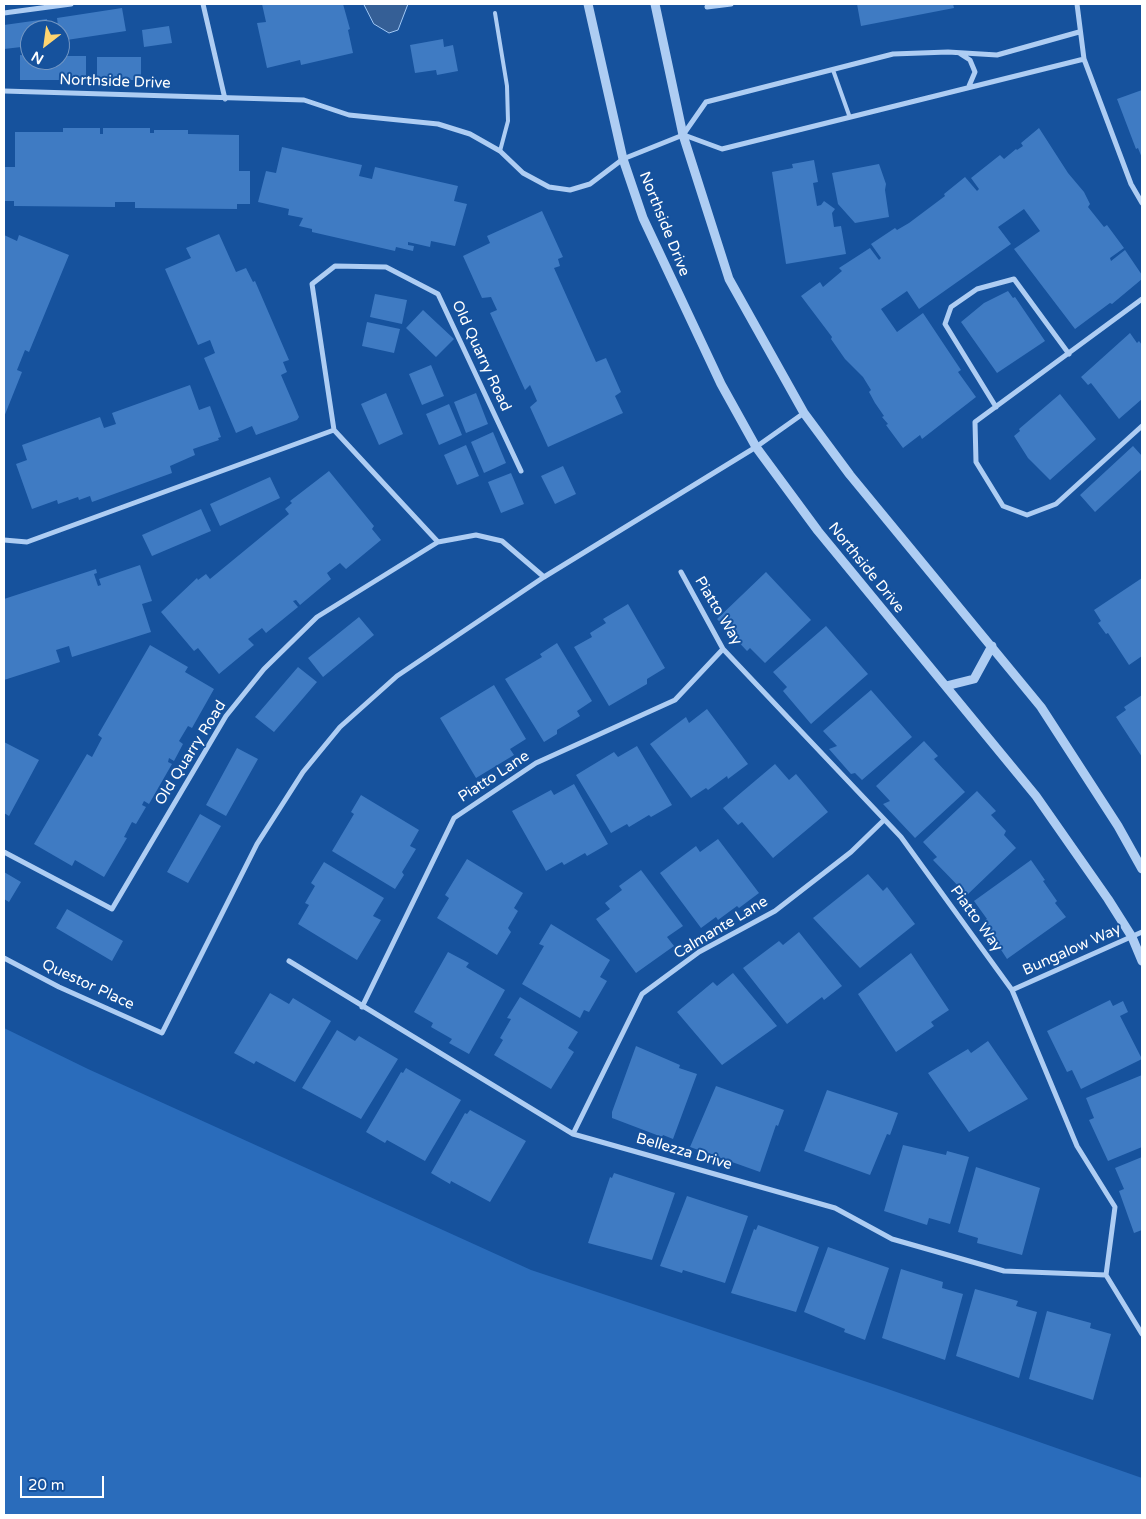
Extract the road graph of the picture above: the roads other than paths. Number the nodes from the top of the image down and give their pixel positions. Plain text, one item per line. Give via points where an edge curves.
1 (71, 4) edge
2 (203, 4) edge
3 (588, 4) edge
4 (655, 4) edge
5 (730, 4) edge
6 (1077, 4) edge
7 (707, 7) dead end
8 (4, 13) edge
9 (495, 13) dead end
10 (1079, 32) junction
11 (957, 52) junction
12 (1084, 59) junction
13 (833, 70) junction
14 (969, 86) junction
15 (4, 91) edge
16 (225, 99) junction
17 (849, 115) junction
18 (683, 134) junction
19 (500, 151) junction
20 (623, 159) junction
21 (1142, 203) edge
22 (1142, 299) edge
23 (1069, 354) junction
24 (996, 406) junction
25 (804, 413) junction
26 (1142, 426) edge
27 (334, 430) junction
28 (756, 446) junction
29 (521, 471) dead end
30 (4, 540) edge
31 (438, 542) junction
32 (681, 572) dead end
33 (544, 577) junction
34 (992, 646) junction
35 (723, 649) junction
36 (946, 686) junction
37 (884, 820) junction
38 (4, 852) edge
39 (1142, 869) edge
40 (1142, 932) edge
41 (1132, 936) junction
42 (4, 958) edge
43 (289, 960) dead end
44 (1142, 960) edge
45 (1012, 990) junction
46 (362, 1007) junction
47 (573, 1134) junction
48 (1106, 1275) junction
49 (1142, 1334) edge

1 - 8 street
2 - 16 street
3 - 20 street, Northside Drive
4 - 18 street
5 - 7 street
6 - 10 street
9 - 19 lane via 507,86 508,120
10 - 11 street via 996,55
10 - 12 street
11 - 13 street via 893,54
11 - 14 street via 970,60 975,72
12 - 14 street
12 - 21 street via 1131,184
13 - 17 lane
13 - 18 street via 706,102
14 - 17 street
15 - 16 street, Northside Drive
16 - 19 street, Northside Drive via 304,100 349,115 438,124 470,134
17 - 18 street via 722,149
18 - 20 street, Northside Drive
18 - 25 street via 729,279
19 - 20 street, Northside Drive via 523,173 548,187 570,190 590,184
20 - 28 street, Northside Drive via 643,218 681,301 721,384
22 - 23 street
23 - 24 street
23 - 24 street via 1014,279 977,289 951,307 945,324
24 - 26 street via 975,422 976,462 1003,506 1027,515 1056,504
25 - 28 street
25 - 34 street via 850,475
27 - 29 street, Old Quarry Road via 312,284 335,266 386,267 438,294
27 - 30 street via 27,542
27 - 31 street
28 - 33 street
28 - 36 street, Northside Drive via 818,531
31 - 33 street, Old Quarry Road via 476,535 502,541
31 - 38 street, Old Quarry Road via 317,618 264,669 226,716 112,909
32 - 35 street, Piatto Way
33 - 42 street, Questor Place via 397,676 340,727 303,772 257,844 162,1033
34 - 36 street via 974,679
34 - 39 street via 1046,714
35 - 37 street, Piatto Way
35 - 46 street, Piatto Lane via 675,700 536,763 454,818
36 - 41 street, Northside Drive via 1036,796
37 - 45 street, Piatto Way via 901,837
37 - 47 street, Calmante Lane via 851,852 775,911 699,952 642,994
40 - 41 street, Bungalow Way
41 - 44 street, Northside Drive
41 - 45 street, Bungalow Way
43 - 46 street, Bellezza Drive
45 - 48 street, Piatto Way via 1077,1146 1115,1207
46 - 47 street, Bellezza Drive
47 - 48 street, Bellezza Drive via 835,1208 892,1240 1004,1271
48 - 49 street

